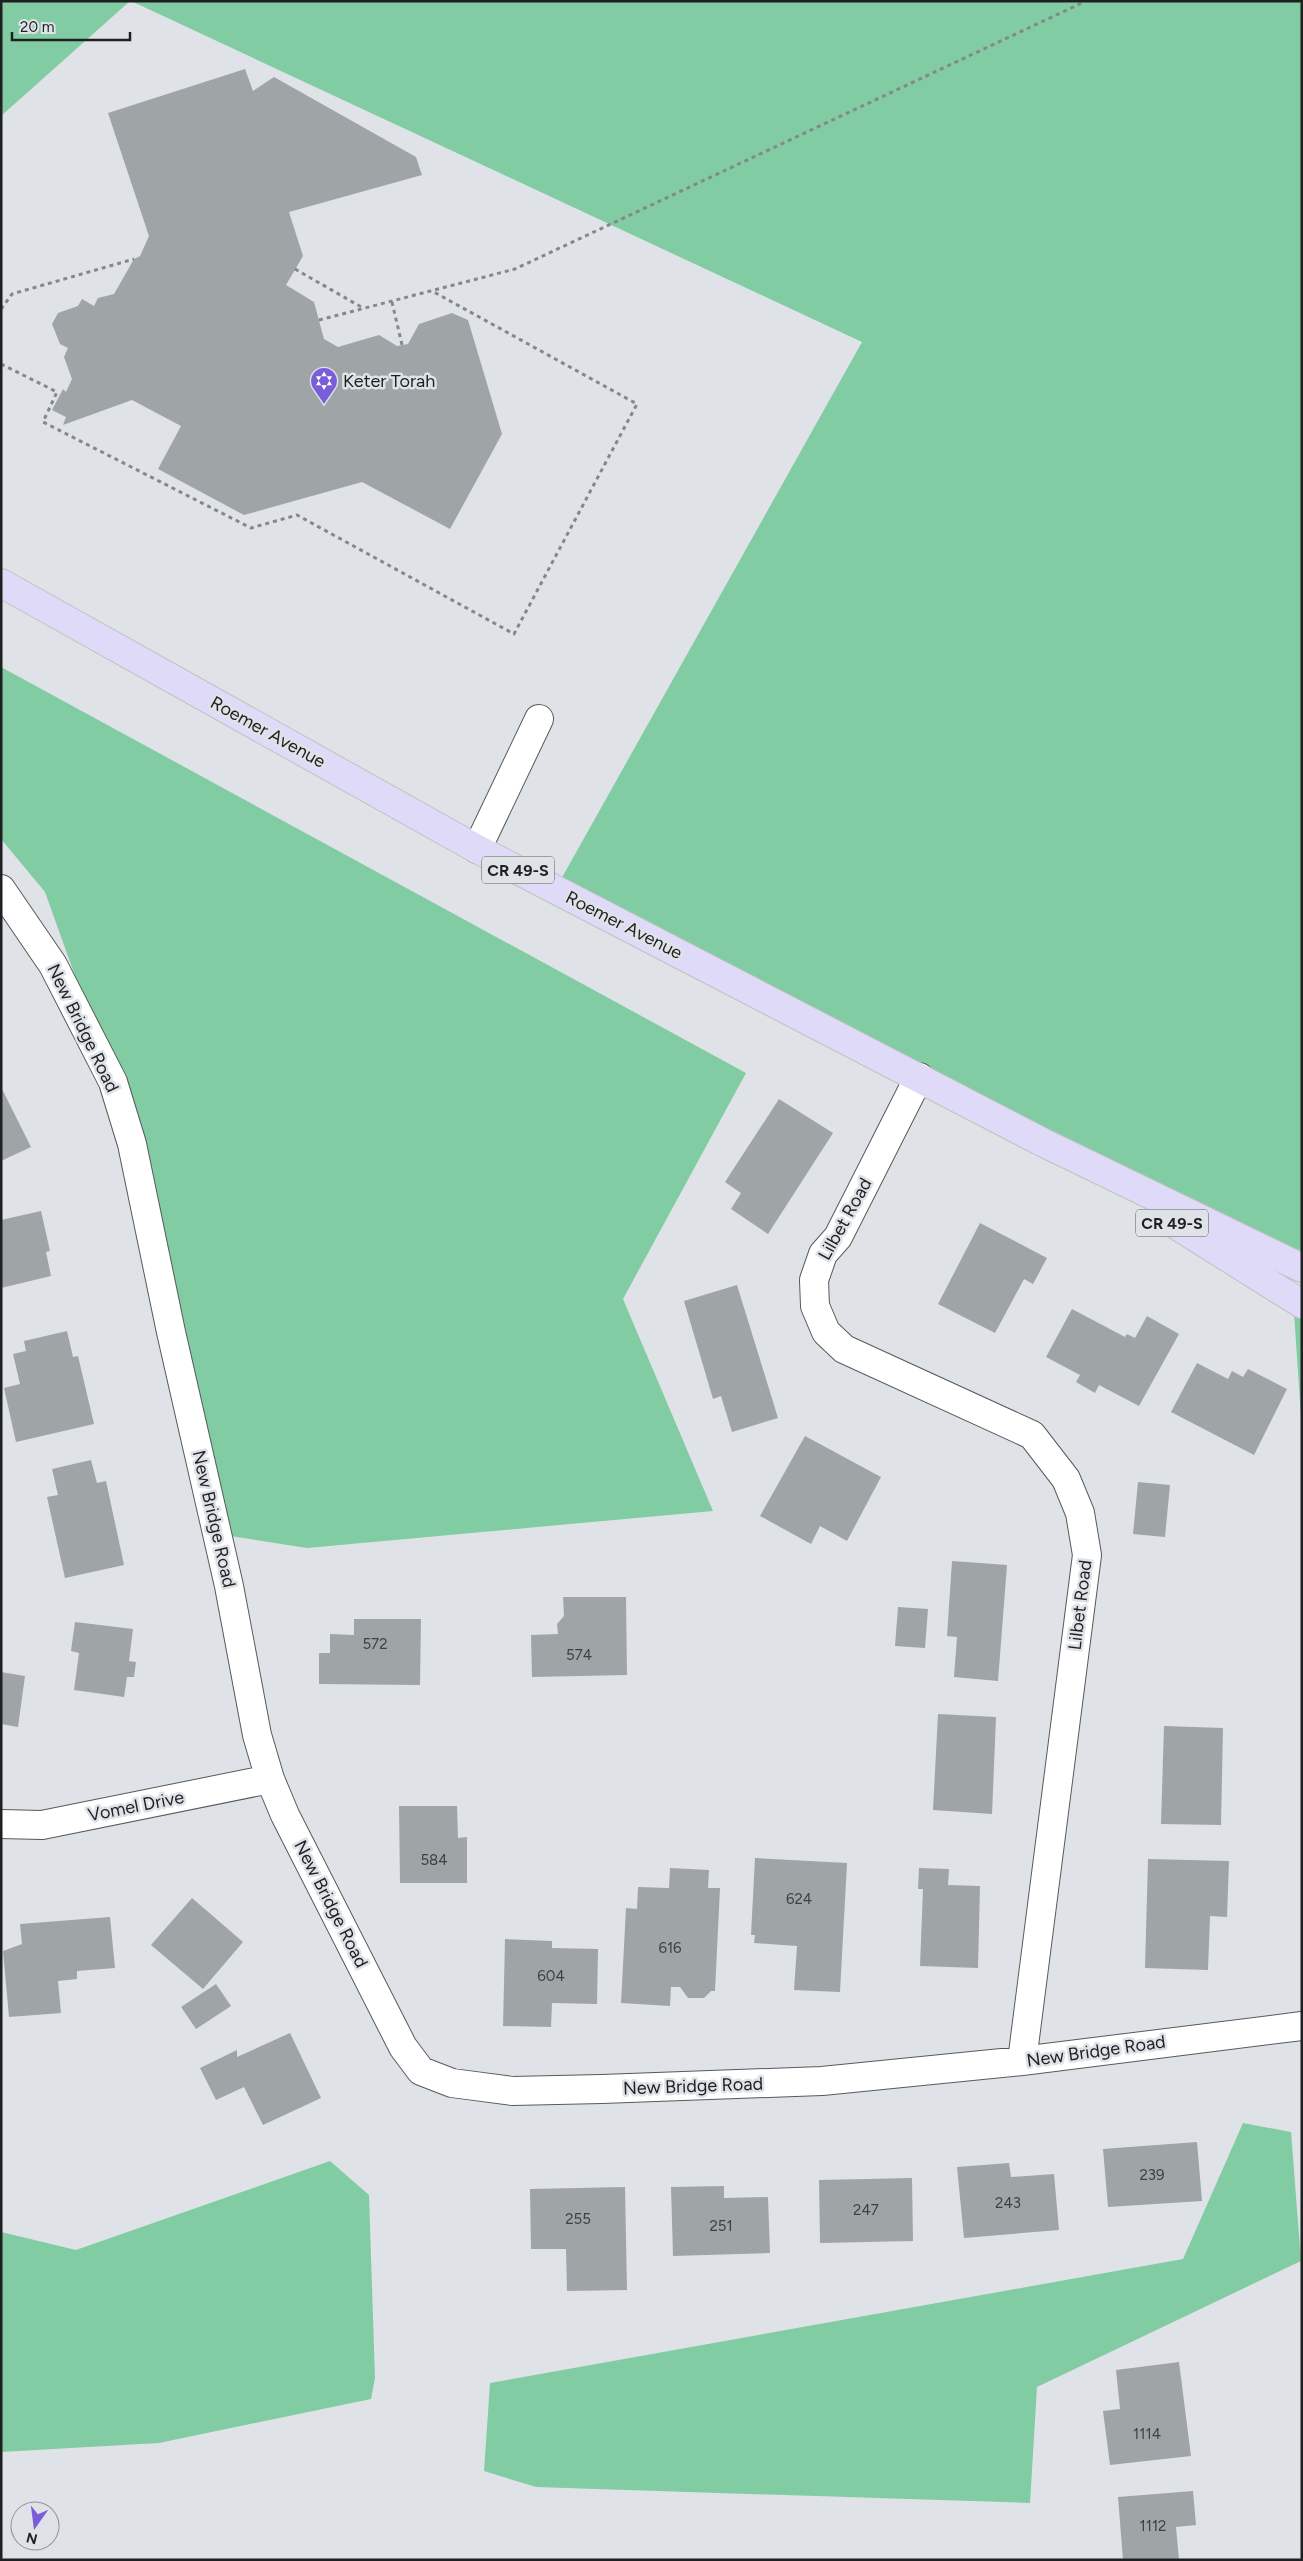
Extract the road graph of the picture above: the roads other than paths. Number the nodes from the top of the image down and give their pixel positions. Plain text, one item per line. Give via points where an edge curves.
1 (1, 583) edge
2 (539, 719) dead end
3 (477, 849) junction
4 (1, 889) edge
5 (919, 1078) junction
6 (1042, 1142) junction
7 (1302, 1268) edge
8 (1302, 1304) edge
9 (270, 1779) junction
10 (1, 1824) edge
11 (1302, 2026) edge
12 (1022, 2061) junction

1 - 3 main road, Roemer Avenue / CR 49-S
2 - 3 street
3 - 5 main road, Roemer Avenue / CR 49-S
4 - 9 street, New Bridge Road via 53,965 116,1091 132,1144 170,1332 222,1552 257,1735
5 - 6 main road, Roemer Avenue / CR 49-S
5 - 12 street, Lilbet Road via 838,1237 822,1254 814,1280 815,1306 826,1332 844,1349 1032,1435 1066,1479 1080,1513 1087,1554
6 - 7 main road, Roemer Avenue / CR 49-S
6 - 8 main road, Roemer Avenue / CR 49-S
9 - 10 street, Vomel Drive via 42,1825
9 - 12 street, New Bridge Road via 285,1815 403,2047 421,2071 452,2083 512,2091 755,2084 822,2081
11 - 12 street, New Bridge Road

